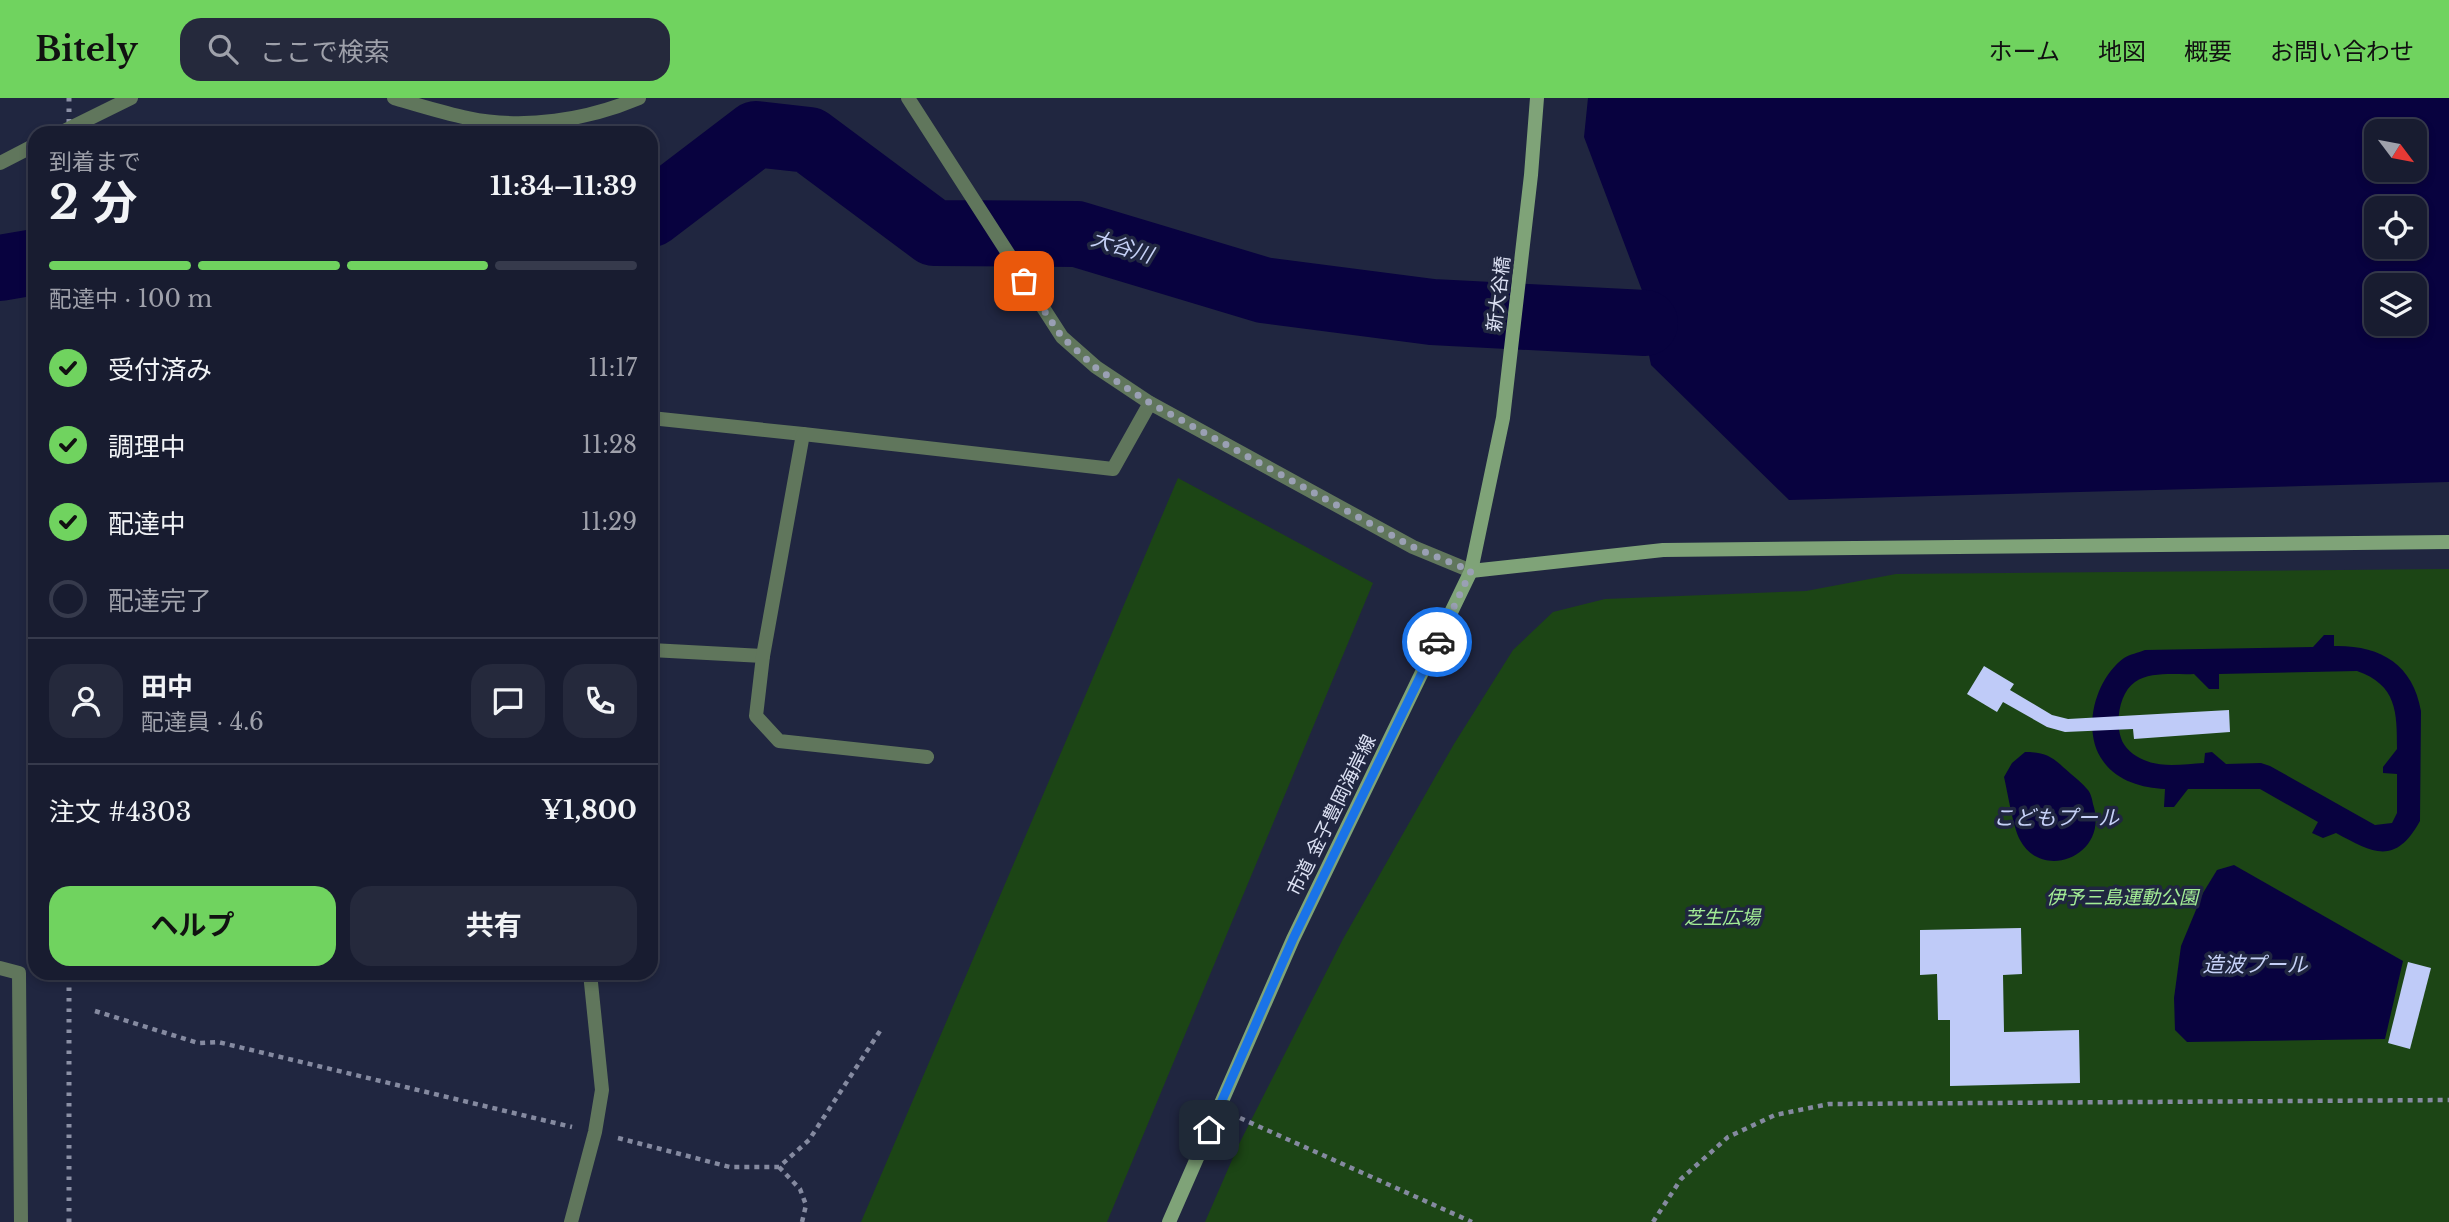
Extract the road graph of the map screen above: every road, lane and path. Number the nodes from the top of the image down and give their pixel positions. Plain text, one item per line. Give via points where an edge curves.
1 (131, 98) edge
2 (394, 98) edge
3 (639, 98) edge
4 (908, 98) edge
5 (1536, 98) edge
6 (74, 126) edge
7 (28, 149) edge
8 (0, 163) edge
9 (1150, 403) junction
10 (1503, 418) joint
11 (658, 419) edge
12 (803, 434) junction
13 (2449, 542) edge
14 (1471, 571) junction
15 (658, 649) edge
16 (763, 656) junction
17 (927, 757) dead end
18 (0, 968) edge
19 (591, 980) edge
20 (94, 1011) dead end
21 (880, 1031) dead end
22 (2449, 1100) edge
23 (1219, 1109) junction
24 (595, 1132) junction
25 (779, 1167) junction
26 (21, 1222) edge
27 (571, 1222) edge
28 (802, 1222) edge
29 (1169, 1222) edge
30 (1472, 1222) edge
31 (1653, 1222) edge

1 - 6 street, bridge
2 - 3 street via 470,119 535,124 612,109
4 - 9 street via 1062,337 1096,368
5 - 10 street, 新大谷橋
7 - 8 street
9 - 12 street via 1113,469
9 - 14 street via 1413,547
10 - 14 street, 市道 金子豊岡海岸線
11 - 12 street
12 - 16 street
13 - 14 street via 1664,550
14 - 23 street, 市道 金子豊岡海岸線 via 1293,939
15 - 16 street
16 - 17 street via 756,716 779,741
18 - 26 street via 19,973
19 - 24 street via 602,1090
20 - 24 path via 198,1043 218,1042
21 - 25 path via 809,1140
22 - 31 path via 1829,1104 1775,1115 1728,1137 1681,1179
23 - 29 street, 市道 金子豊岡海岸線
23 - 30 path
24 - 25 path via 730,1167
24 - 27 street
25 - 28 path via 800,1189 806,1206

